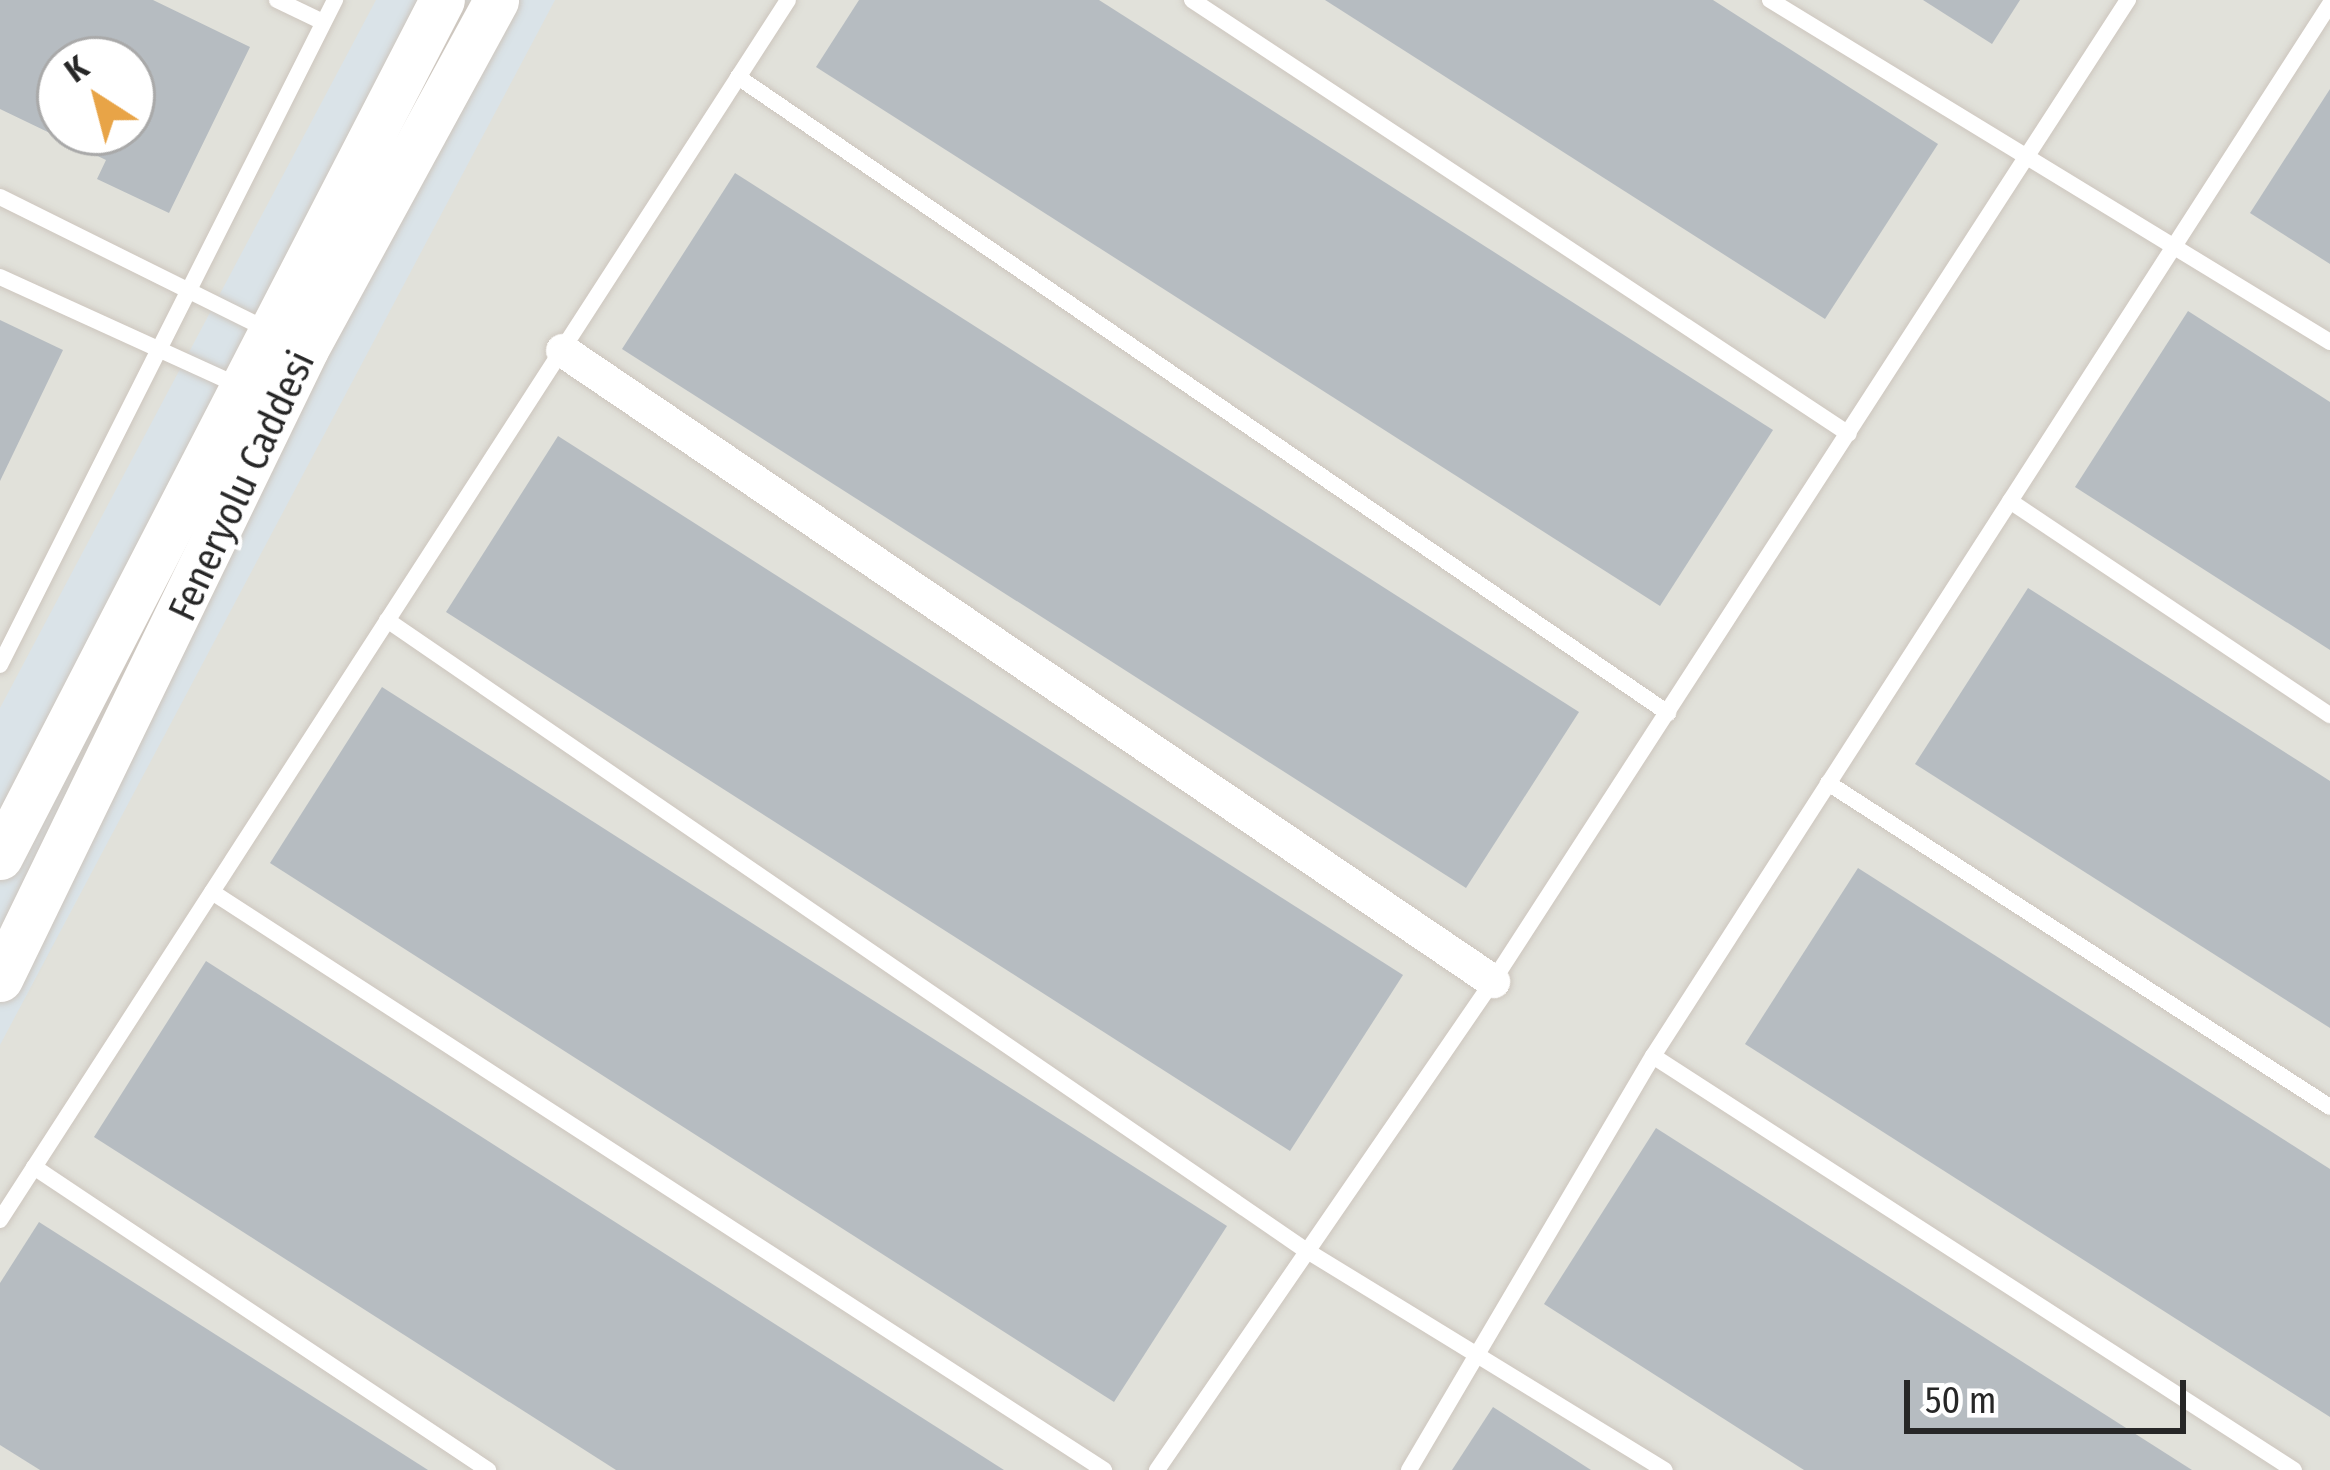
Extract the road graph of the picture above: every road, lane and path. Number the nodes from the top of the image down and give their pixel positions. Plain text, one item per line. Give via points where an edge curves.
1 (277, 0) edge
2 (335, 0) edge
3 (442, 0) edge
4 (496, 0) edge
5 (788, 0) edge
6 (1192, 0) edge
7 (1770, 0) edge
8 (2128, 0) edge
9 (2330, 4) edge
10 (323, 22) junction
11 (738, 76) junction
12 (2024, 164) junction
13 (0, 197) edge
14 (2176, 244) junction
15 (0, 277) edge
16 (190, 292) junction
17 (286, 339) junction
18 (2330, 342) edge
19 (161, 350) junction
20 (562, 350) junction
21 (239, 386) junction
22 (285, 408) junction
23 (1849, 434) junction
24 (2010, 501) junction
25 (387, 620) junction
26 (0, 665) edge
27 (1668, 712) junction
28 (2330, 715) edge
29 (1828, 783) junction
30 (0, 857) edge
31 (212, 892) junction
32 (0, 979) edge
33 (1493, 981) junction
34 (1653, 1056) junction
35 (2330, 1107) edge
36 (34, 1167) junction
37 (0, 1220) edge
38 (1304, 1249) junction
39 (1482, 1356) junction
40 (488, 1470) edge
41 (1104, 1470) edge
42 (1157, 1470) edge
43 (1408, 1470) edge
44 (1664, 1470) edge
45 (2294, 1470) edge

1 - 10 lane
2 - 10 lane
3 - 17 main road, Feneryolu Caddesi
4 - 17 main road, Feneryolu Caddesi
5 - 11 lane
6 - 23 lane
7 - 12 lane
8 - 12 lane
9 - 14 lane
10 - 16 lane
11 - 20 lane
11 - 27 lane
12 - 14 lane
12 - 23 lane
13 - 16 lane
14 - 18 lane
14 - 24 lane
15 - 19 lane
16 - 17 lane
16 - 19 lane
17 - 21 main road, Feneryolu Caddesi
17 - 22 main road, Feneryolu Caddesi
19 - 21 lane
19 - 26 lane
20 - 25 lane
20 - 33 street
21 - 22 lane
21 - 30 main road, Feneryolu Caddesi
22 - 32 main road, Feneryolu Caddesi
23 - 27 lane
24 - 28 lane
24 - 29 lane
25 - 31 lane
25 - 38 lane
27 - 33 lane
29 - 34 lane
29 - 35 lane
31 - 36 lane
31 - 41 lane
33 - 38 lane
34 - 39 lane
34 - 45 lane
36 - 37 lane
36 - 40 lane
38 - 39 lane
38 - 42 lane
39 - 43 lane
39 - 44 lane

